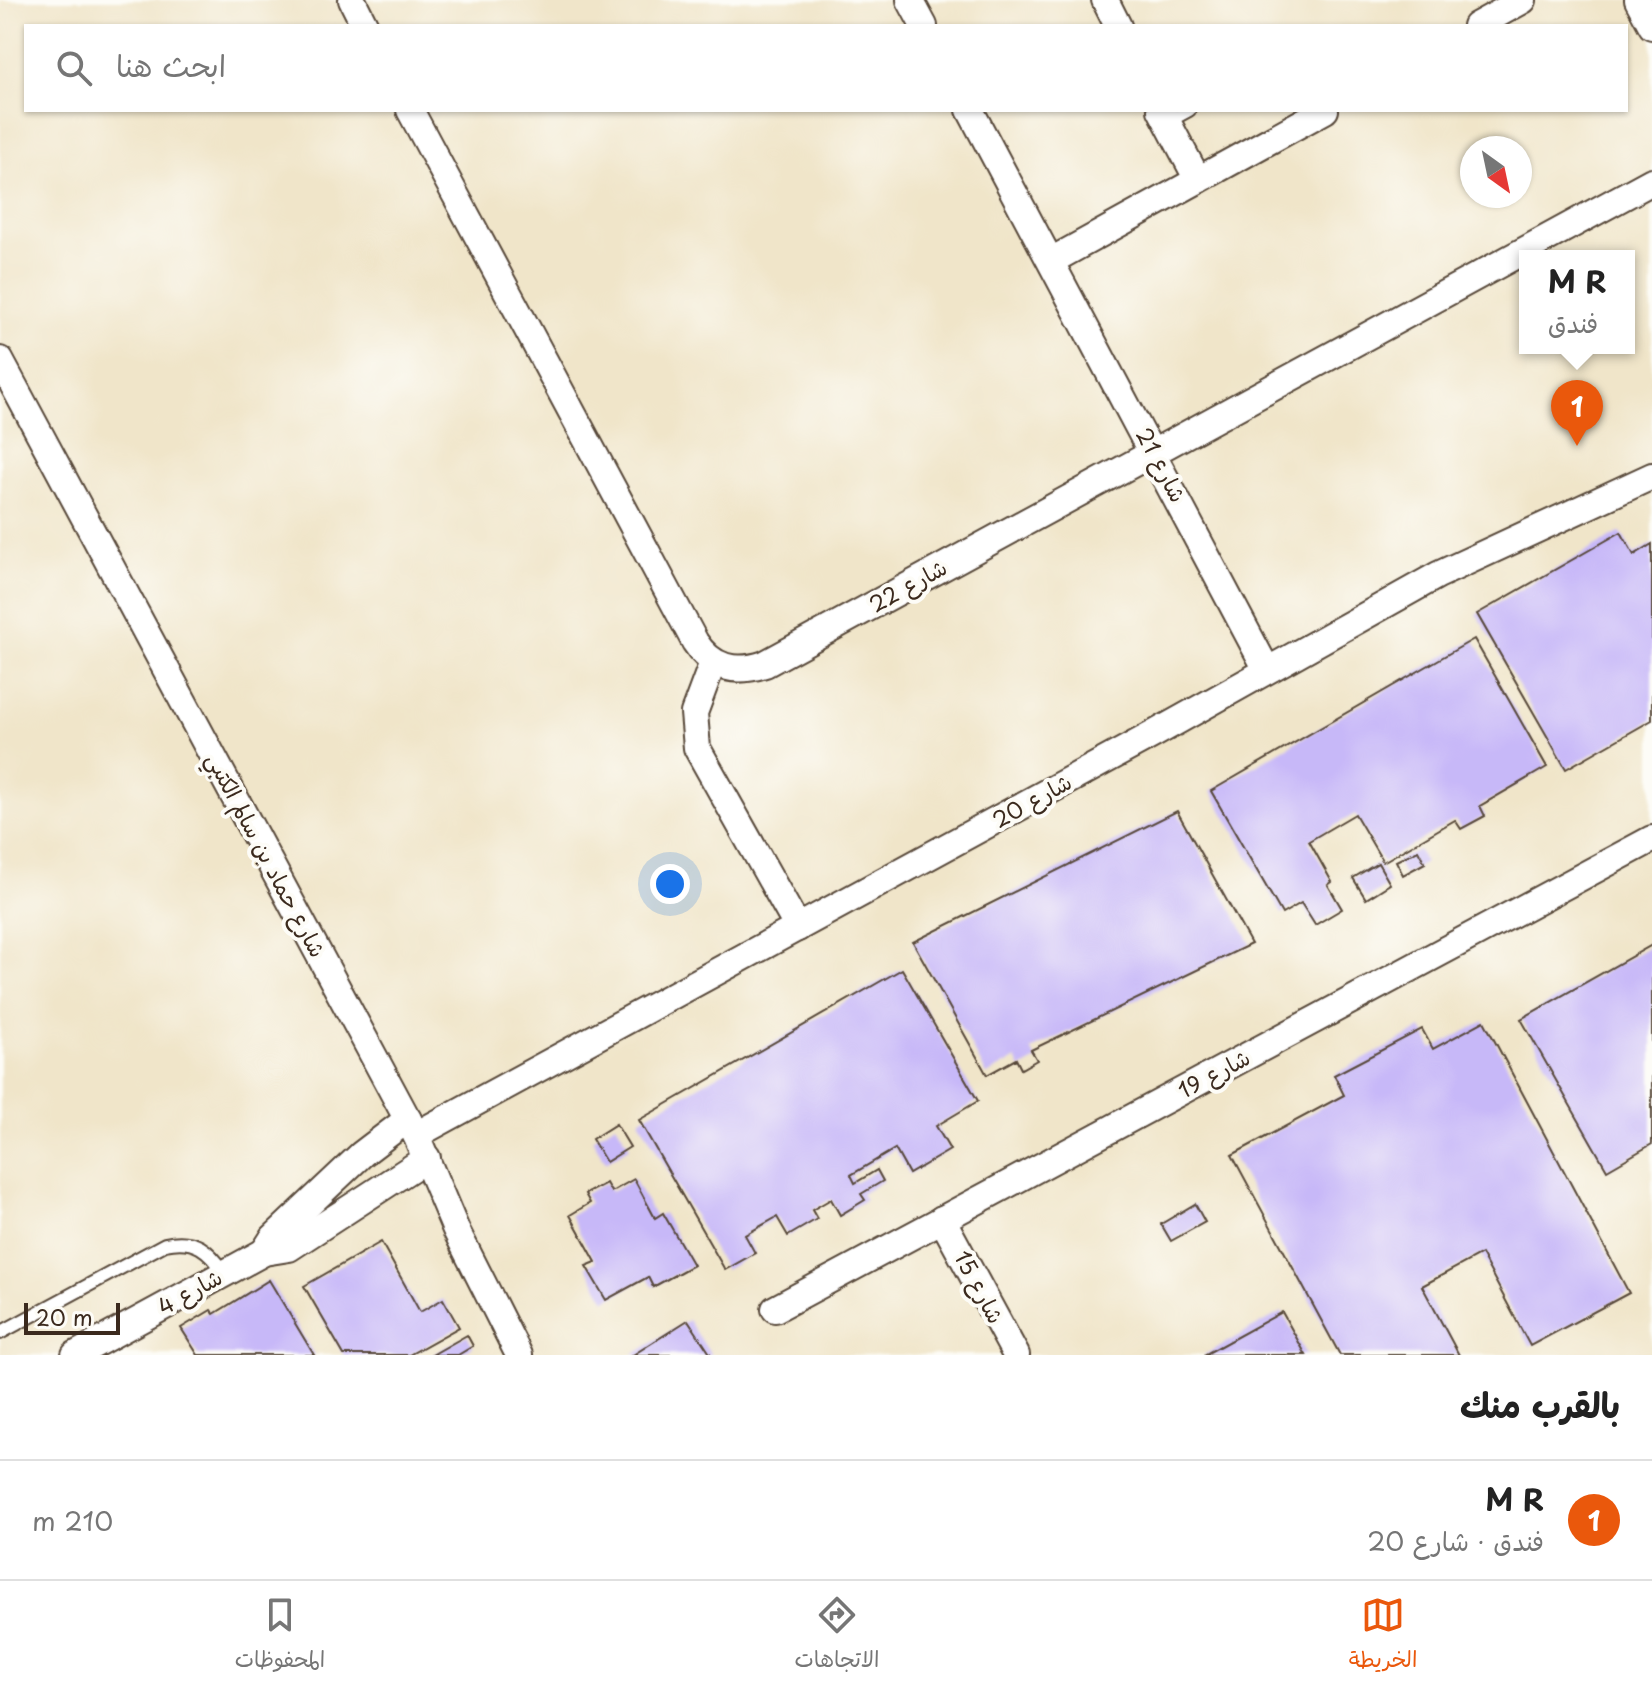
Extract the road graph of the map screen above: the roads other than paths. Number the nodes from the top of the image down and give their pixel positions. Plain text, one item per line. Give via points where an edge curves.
1 (352, 0) edge
2 (910, 0) edge
3 (1105, 0) edge
4 (1523, 0) edge
5 (1638, 0) edge
6 (364, 24) edge
7 (923, 24) edge
8 (1117, 24) edge
9 (1480, 24) edge
10 (1652, 26) edge
11 (411, 112) edge
12 (971, 112) edge
13 (1321, 112) edge
14 (1173, 114) edge
15 (1198, 180) junction
16 (1652, 181) edge
17 (1525, 250) edge
18 (1519, 253) edge
19 (1051, 261) junction
20 (4, 375) edge
21 (1154, 451) junction
22 (1652, 476) edge
23 (713, 662) junction
24 (1267, 670) junction
25 (1652, 839) edge
26 (798, 928) junction
27 (417, 1137) junction
28 (942, 1219) junction
29 (264, 1252) junction
30 (225, 1273) junction
31 (775, 1309) dead end
32 (0, 1333) edge
33 (75, 1355) edge
34 (519, 1355) edge
35 (1016, 1355) edge

1 - 6 street
2 - 7 street
3 - 8 street
4 - 9 street
5 - 10 street
11 - 23 street via 695,642
12 - 19 street, شارع 21
13 - 15 street
14 - 15 street
15 - 19 street
16 - 17 street, شارع 22
18 - 21 street, شارع 22
19 - 21 street, شارع 21
20 - 27 street, شارع حماد بن سالم الكتبي
21 - 23 street, شارع 22 via 765,664 738,670
21 - 24 street, شارع 21
22 - 24 street, شارع 20 via 1438,575
23 - 26 street via 694,713 697,748
24 - 26 street, شارع 20
25 - 28 street, شارع 19
26 - 27 street, شارع 20
27 - 29 street, شارع 4 via 289,1248
27 - 29 street, شارع 4 via 362,1154
27 - 34 street, شارع حماد بن سالم الكتبي via 469,1259
28 - 31 street, شارع 19
28 - 35 street, شارع 15
29 - 30 street, شارع 4
30 - 32 lane via 198,1244 165,1244
30 - 33 street, شارع 4

